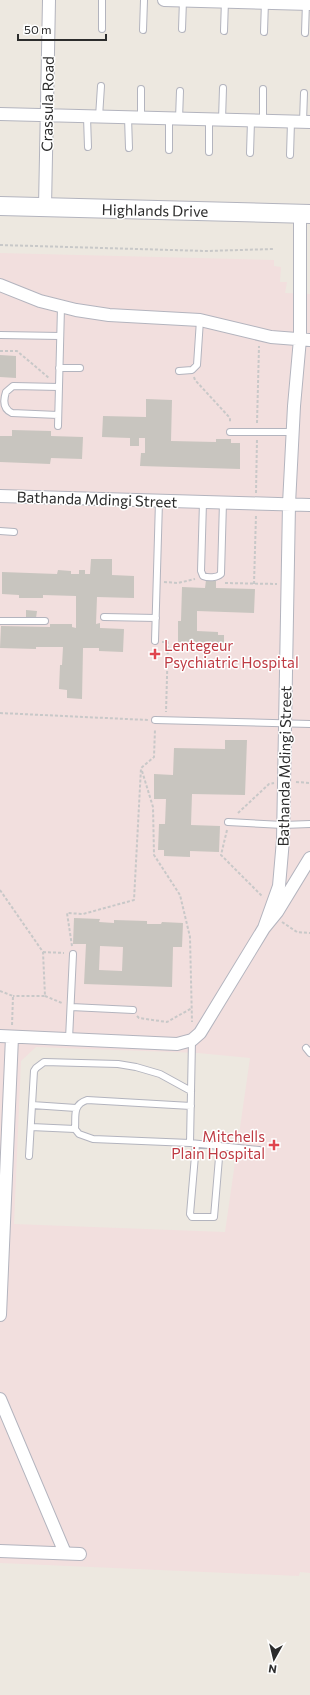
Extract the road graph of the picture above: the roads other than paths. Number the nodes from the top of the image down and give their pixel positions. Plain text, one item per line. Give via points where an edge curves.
1 (49, 0) edge
2 (102, 0) edge
3 (144, 0) edge
4 (164, 0) edge
5 (183, 0) edge
6 (225, 1) edge
7 (265, 1) edge
8 (307, 3) edge
9 (102, 29) dead end
10 (182, 29) dead end
11 (143, 30) dead end
12 (224, 31) dead end
13 (264, 32) dead end
14 (305, 33) dead end
15 (101, 86) dead end
16 (223, 88) dead end
17 (141, 89) dead end
18 (263, 89) dead end
19 (180, 91) dead end
20 (304, 93) dead end
21 (0, 114) edge
22 (48, 116) junction
23 (93, 117) junction
24 (128, 118) junction
25 (141, 118) junction
26 (174, 119) junction
27 (209, 120) junction
28 (222, 120) junction
29 (257, 121) junction
30 (301, 122) edge
31 (88, 147) dead end
32 (129, 148) dead end
33 (169, 150) dead end
34 (210, 152) dead end
35 (250, 153) dead end
36 (290, 155) dead end
37 (0, 206) edge
38 (45, 207) junction
39 (305, 214) edge
40 (0, 285) edge
41 (60, 307) junction
42 (200, 320) junction
43 (0, 335) edge
44 (60, 336) junction
45 (305, 340) edge
46 (59, 368) junction
47 (80, 368) dead end
48 (179, 371) dead end
49 (59, 387) junction
50 (58, 415) junction
51 (58, 426) dead end
52 (230, 432) road end
53 (293, 432) junction
54 (0, 496) edge
55 (159, 501) junction
56 (203, 502) junction
57 (223, 502) junction
58 (289, 504) junction
59 (310, 505) edge
60 (0, 531) edge
61 (14, 532) dead end
62 (104, 616) dead end
63 (156, 618) junction
64 (0, 621) edge
65 (45, 621) dead end
66 (155, 641) road end
67 (156, 720) road end
68 (286, 724) junction
69 (310, 724) edge
70 (228, 822) road end
71 (310, 824) edge
72 (283, 825) junction
73 (310, 858) edge
74 (268, 922) junction
75 (73, 954) road end
76 (71, 1007) junction
77 (133, 1010) road end
78 (6, 1037) edge
79 (69, 1039) junction
80 (192, 1040) junction
81 (191, 1091) junction
82 (32, 1105) junction
83 (191, 1106) junction
84 (76, 1108) junction
85 (31, 1127) junction
86 (75, 1129) junction
87 (193, 1144) junction
88 (220, 1146) junction
89 (259, 1150) dead end
90 (29, 1156) dead end
91 (2, 1206) edge
92 (1, 1258) edge
93 (0, 1315) edge
94 (0, 1400) edge
95 (0, 1551) edge
96 (65, 1553) junction
97 (80, 1554) dead end

1 - 22 street, Crassula Road
2 - 9 lane
3 - 11 lane
4 - 5 street
5 - 6 street
5 - 10 lane
6 - 7 street
6 - 12 lane
7 - 8 street
7 - 13 lane
8 - 14 lane
15 - 23 lane
16 - 28 lane
17 - 25 lane
18 - 29 lane
19 - 26 lane
20 - 30 lane
21 - 22 street
22 - 23 street
22 - 38 street, Crassula Road
23 - 24 street
23 - 31 lane
24 - 25 street
24 - 32 lane
25 - 26 street
26 - 27 street
26 - 33 lane
27 - 28 street
27 - 34 lane
28 - 29 street
29 - 30 street
29 - 35 lane
30 - 36 lane
37 - 38 main road, Highlands Drive
38 - 39 main road, Highlands Drive
39 - 45 street, Bathanda Mdingi Street
40 - 41 street
41 - 42 street via 109,315
41 - 44 lane
42 - 45 street via 271,336
42 - 48 lane via 196,368
43 - 44 lane
44 - 46 lane
45 - 53 street, Bathanda Mdingi Street
46 - 47 lane
46 - 49 lane
49 - 50 lane
49 - 50 lane via 13,386 6,392 4,405 12,413
50 - 51 lane
52 - 53 lane
53 - 58 street, Bathanda Mdingi Street
54 - 55 street, Bathanda Mdingi Street
55 - 56 street, Bathanda Mdingi Street
55 - 63 lane
56 - 57 street, Bathanda Mdingi Street
56 - 57 lane via 201,571 205,577 219,576 222,570
57 - 58 street, Bathanda Mdingi Street
58 - 59 street, Bathanda Mdingi Street
58 - 68 street, Bathanda Mdingi Street
60 - 61 lane
62 - 63 lane
63 - 66 lane
64 - 65 lane
67 - 68 lane
68 - 69 lane
68 - 72 street, Bathanda Mdingi Street
70 - 72 lane
71 - 72 lane
72 - 74 street, Bathanda Mdingi Street via 279,886
73 - 74 street, Bathanda Mdingi Street
74 - 80 street, Bathanda Mdingi Street via 200,1033
75 - 76 lane
76 - 77 lane
76 - 79 lane
78 - 79 street
78 - 91 street
79 - 80 street via 177,1044
80 - 81 lane
81 - 82 lane via 160,1074 136,1067 118,1064 44,1062 34,1071
81 - 83 lane
82 - 84 lane
82 - 85 lane
83 - 84 lane via 87,1100 78,1104
83 - 87 lane
84 - 86 lane
85 - 86 lane
85 - 90 lane
86 - 87 lane via 79,1134 93,1139
87 - 88 lane
87 - 88 lane via 190,1214 192,1217 214,1217
88 - 89 lane
91 - 92 street
92 - 93 street
94 - 96 street
95 - 96 street
96 - 97 street

